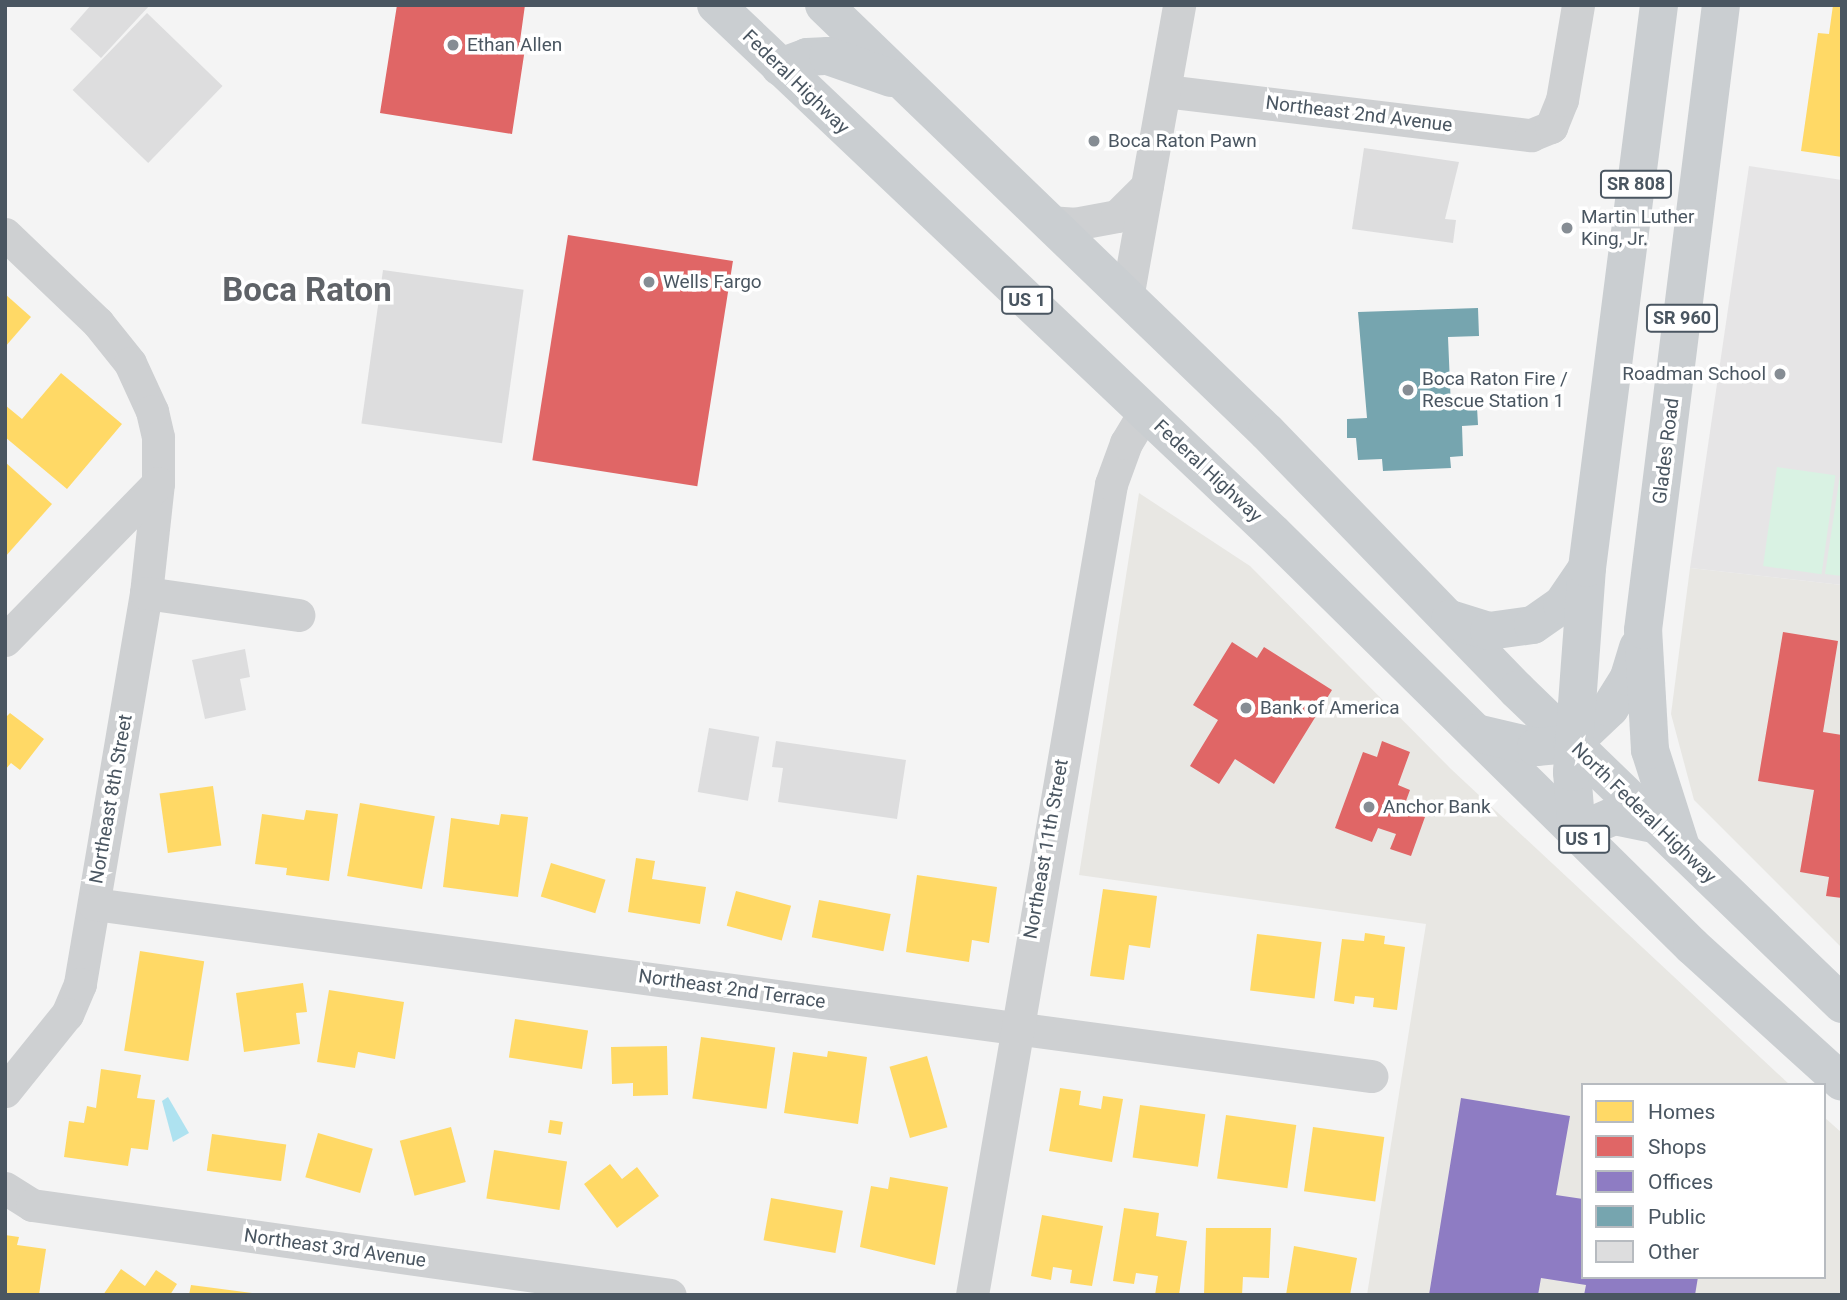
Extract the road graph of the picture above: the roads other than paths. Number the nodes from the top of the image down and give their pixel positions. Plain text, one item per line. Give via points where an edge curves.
1 (716, 5) edge
2 (824, 5) edge
3 (1180, 5) edge
4 (1578, 5) edge
5 (1659, 5) edge
6 (1721, 5) edge
7 (780, 67) junction
8 (904, 83) junction
9 (1165, 91) junction
10 (1147, 186) junction
11 (1048, 222) junction
12 (5, 234) edge
13 (1127, 298) junction
14 (1145, 411) junction
15 (158, 483) junction
16 (1587, 568) junction
17 (146, 593) junction
18 (298, 615) dead end
19 (1450, 619) junction
20 (1643, 630) junction
21 (5, 640) edge
22 (1476, 733) junction
23 (1572, 744) junction
24 (1654, 824) junction
25 (1577, 832) junction
26 (1682, 851) junction
27 (94, 904) junction
28 (1842, 1004) edge
29 (1014, 1027) junction
30 (1371, 1076) dead end
31 (1842, 1082) edge
32 (5, 1091) edge
33 (5, 1188) edge
34 (670, 1295) edge
35 (972, 1295) edge

1 - 7 main road, Federal Highway / US 1
2 - 8 main road
3 - 9 street
4 - 9 street, Northeast 2nd Avenue via 1562,100 1551,127 1531,135
5 - 16 main road, SR 808
6 - 20 main road, Glades Road / SR 960
7 - 8 main road via 807,57 828,56
7 - 14 main road, Federal Highway / US 1
8 - 11 main road
9 - 10 street
10 - 11 street via 1117,216 1074,224
10 - 13 street
11 - 13 main road
12 - 15 street via 97,323 130,363 152,411 158,437
13 - 19 main road
14 - 22 main road, Federal Highway / US 1
14 - 29 street, Northeast 11th Street via 1126,443 1111,484
15 - 17 street, Northeast 8th Street
15 - 21 street
16 - 19 main road via 1562,605 1533,625 1489,631
16 - 23 main road, SR 808
17 - 18 street
17 - 27 street, Northeast 8th Street
19 - 23 main road, North Federal Highway
20 - 23 main road via 1629,677 1610,708
20 - 26 main road, Glades Road / SR 960 via 1650,750
22 - 23 main road via 1536,747
22 - 25 main road, Federal Highway / US 1
23 - 24 main road, North Federal Highway
23 - 25 main road, SR 808
24 - 25 main road via 1614,816
24 - 26 main road, North Federal Highway
25 - 31 main road, Federal Highway / US 1 via 1692,946
26 - 28 main road, North Federal Highway
27 - 29 street, Northeast 2nd Terrace
27 - 32 street, Northeast 8th Street via 80,984 67,1014
29 - 30 street, Northeast 2nd Terrace
29 - 35 street, Northeast 11th Street
33 - 34 street, Northeast 3rd Avenue via 32,1205

